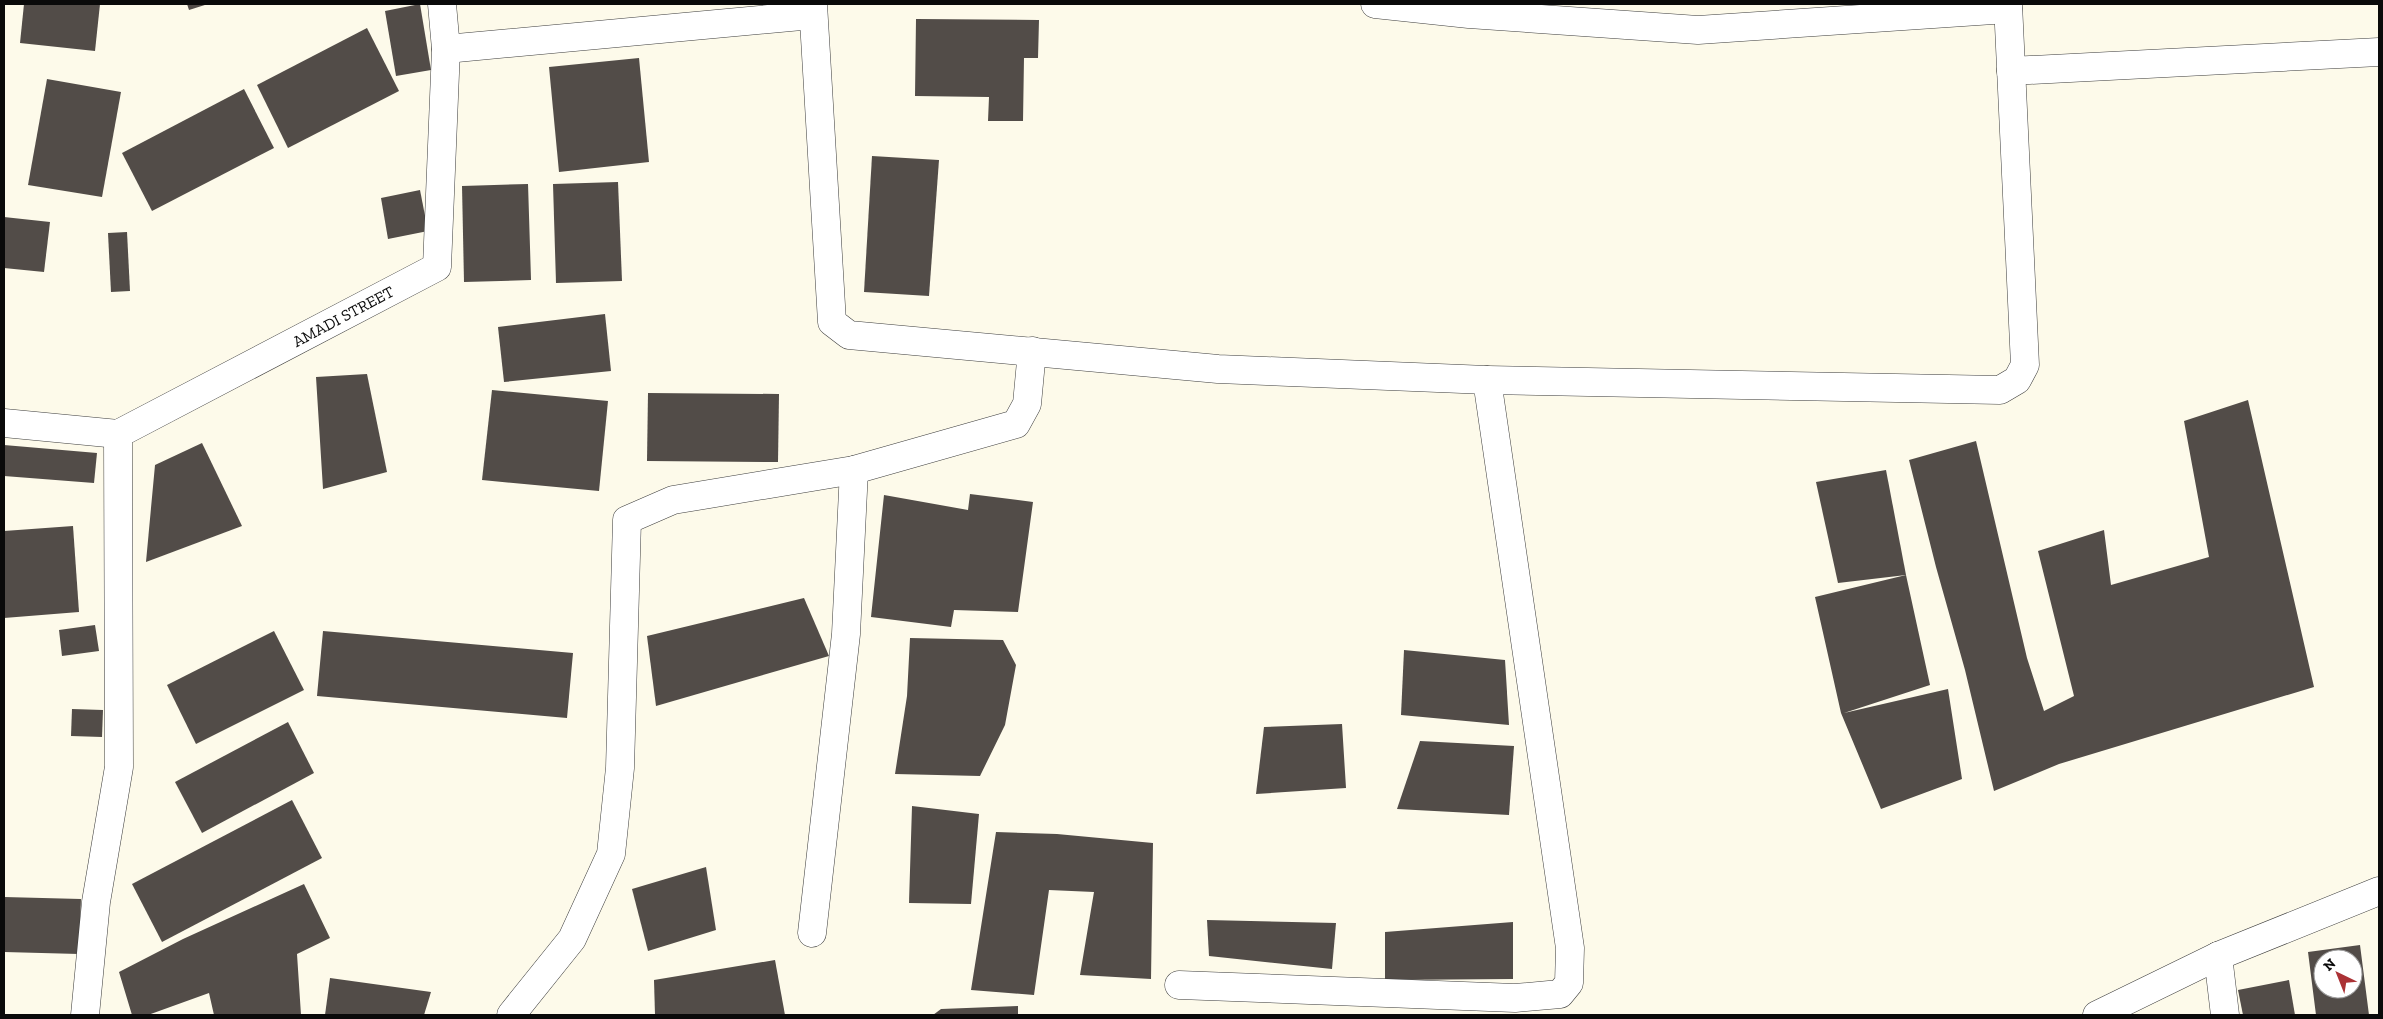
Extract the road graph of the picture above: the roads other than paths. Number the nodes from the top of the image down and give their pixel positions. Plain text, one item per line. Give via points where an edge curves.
1 (442, 4) edge
2 (1374, 4) edge
3 (2008, 6) edge
4 (813, 9) edge
5 (446, 49) junction
6 (2379, 52) edge
7 (2011, 71) junction
8 (1032, 351) junction
9 (1487, 380) junction
10 (4, 423) edge
11 (118, 434) junction
12 (854, 470) junction
13 (2379, 891) edge
14 (812, 934) dead end
15 (2218, 956) junction
16 (1179, 985) dead end
17 (85, 1015) edge
18 (511, 1015) edge
19 (2097, 1015) edge
20 (2225, 1015) edge

1 - 5 street, AMADI STREET
2 - 3 street via 1698,30
3 - 7 street
4 - 5 street
4 - 8 street via 832,322 849,335
5 - 11 street, AMADI STREET via 437,267
6 - 7 street
7 - 9 street via 2025,365 2018,380 2000,390
8 - 9 street via 1218,368
8 - 12 street via 1027,404 1016,424
9 - 16 street via 1570,948 1569,983 1560,994 1515,998
10 - 11 street
11 - 17 street via 119,767 96,902
12 - 14 street via 846,634
12 - 18 street via 673,500 627,520 620,768 612,854 572,939
13 - 15 street
15 - 19 street
15 - 20 street

